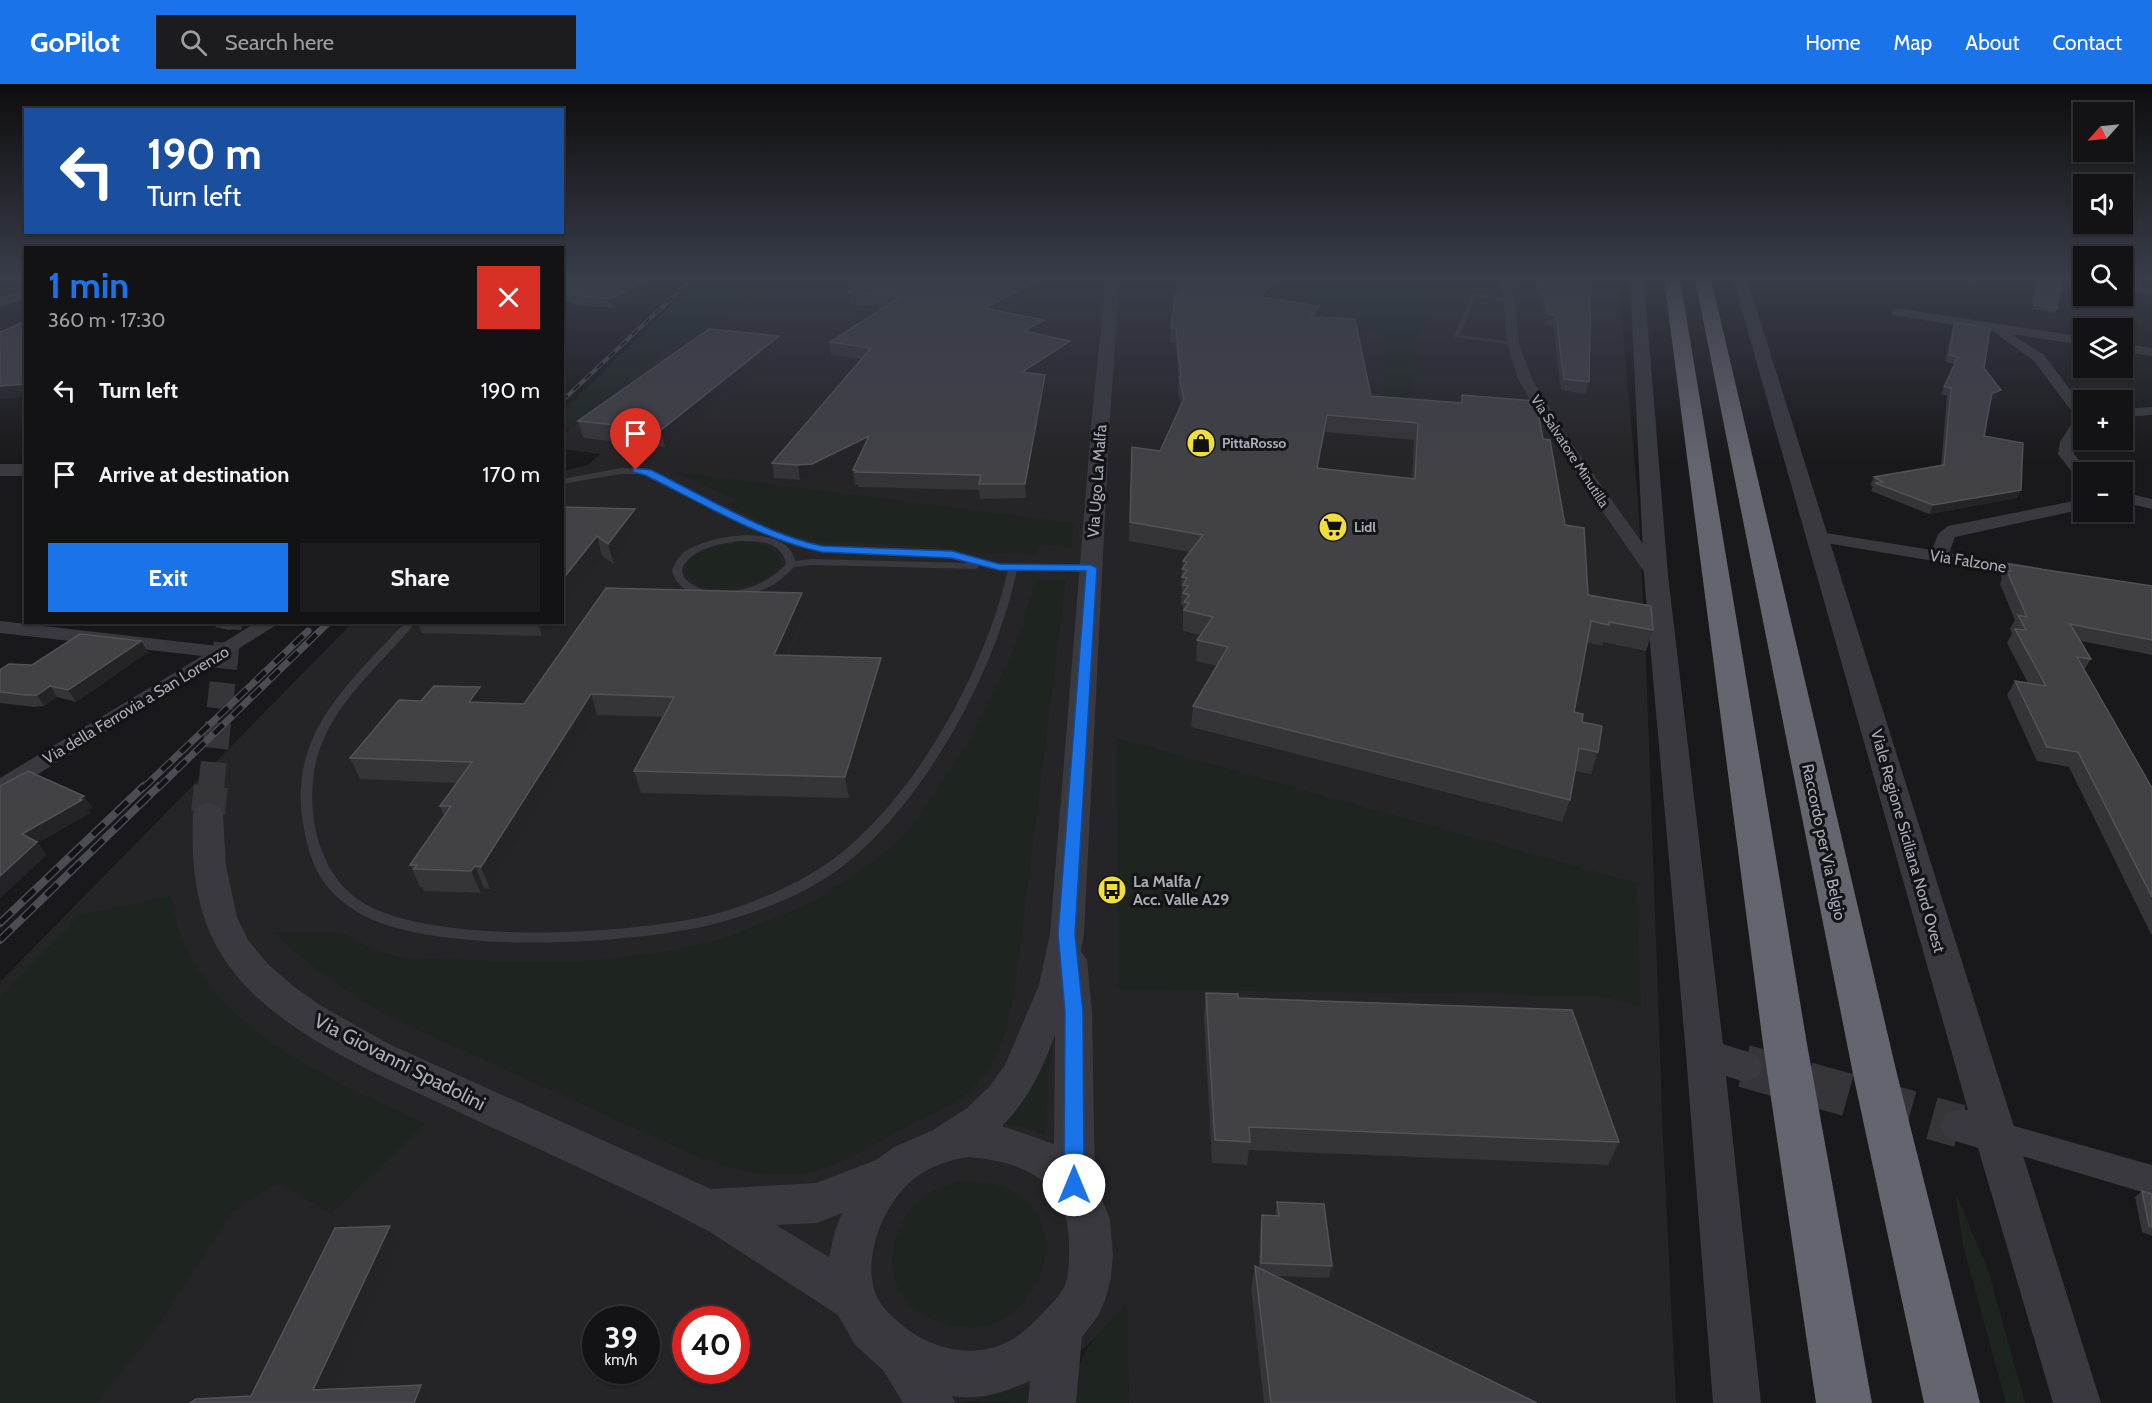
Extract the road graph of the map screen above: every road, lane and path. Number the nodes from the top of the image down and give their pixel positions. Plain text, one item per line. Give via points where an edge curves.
1 (1108, 341) edge
2 (1488, 341) edge
3 (1513, 341) edge
4 (1641, 341) edge
5 (1681, 341) edge
6 (1716, 341) edge
7 (1759, 341) edge
8 (2014, 341) edge
9 (1513, 344) junction
10 (2133, 349) edge
11 (2152, 352) edge
12 (2073, 404) edge
13 (2152, 411) edge
14 (2133, 412) edge
15 (2073, 434) edge
16 (2073, 463) edge
17 (0, 470) edge
18 (24, 470) edge
19 (564, 482) edge
20 (2133, 500) edge
21 (2152, 504) edge
22 (2073, 506) edge
23 (747, 521) junction
24 (772, 534) junction
25 (739, 535) junction
26 (1820, 537) junction
27 (725, 540) junction
28 (1939, 556) junction
29 (791, 564) junction
30 (1006, 567) junction
31 (1091, 568) junction
32 (1656, 575) junction
33 (2051, 575) edge
34 (269, 624) edge
35 (409, 624) edge
36 (0, 627) edge
37 (222, 653) junction
38 (0, 788) edge
39 (208, 813) tunnel mouth
40 (1066, 934) junction
41 (1705, 1054) junction
42 (1744, 1066) tunnel mouth
43 (1976, 1130) junction
44 (948, 1142) junction
45 (891, 1173) junction
46 (2152, 1180) edge
47 (1074, 1185) junction
48 (710, 1209) junction
49 (854, 1299) junction
50 (1060, 1329) junction
51 (901, 1356) junction
52 (931, 1403) edge
53 (1052, 1403) edge
54 (1737, 1403) edge
55 (1844, 1403) edge
56 (1952, 1403) edge
57 (2077, 1403) edge

1 - 31 street, Via Ugo La Malfa
2 - 9 lane
3 - 9 street, Via Salvatore Minutilla
4 - 32 street
5 - 55 highway via 1785,1044
6 - 56 highway, Raccordo per Via Belgio via 1875,1074
7 - 26 street, Viale Regione Siciliana Nord Ovest
8 - 12 street via 2039,358
9 - 32 street, Via Salvatore Minutilla via 1517,362 1537,401
10 - 11 street
13 - 14 street
15 - 16 street via 2066,454
17 - 18 street
19 - 23 lane via 643,471
20 - 21 street
22 - 28 street via 1954,530 1947,534
23 - 24 lane
23 - 25 lane via 749,526
24 - 25 lane
24 - 30 lane via 822,549 935,553
25 - 27 lane
26 - 28 street, Via Falzone
26 - 43 street, Viale Regione Siciliana Nord Ovest
27 - 29 lane via 754,538 779,544 787,549
27 - 29 lane via 698,549 680,562 678,577 684,584 710,593 745,591 775,580
28 - 33 street, Via Falzone
29 - 30 lane
30 - 31 lane
30 - 35 lane via 1010,587 980,668 923,769 866,839 838,863 764,902 672,928 631,933 560,936 433,932 368,912 338,891 329,879 309,833 307,783 313,754 339,705
31 - 40 street, Via Ugo La Malfa
32 - 41 street
34 - 37 street, Via della Ferrovia a San Lorenzo
36 - 37 street
37 - 38 street, Via della Ferrovia a San Lorenzo
39 - 48 street, Via Giovanni Spadolini via 210,879 220,914 236,948 261,979 285,999 343,1036 415,1074
40 - 44 street, Via Ugo La Malfa via 1057,985 1021,1074 981,1120
40 - 47 street, Via Ugo La Malfa via 1074,1012
41 - 42 street
41 - 54 street
43 - 46 street
43 - 57 street, Viale Regione Siciliana Nord Ovest
44 - 45 street
44 - 47 street via 991,1140 1012,1145 1044,1159
45 - 48 street via 817,1203
45 - 49 street via 872,1197 851,1251
47 - 50 street via 1090,1221 1091,1263 1083,1299
48 - 49 street, Via Giovanni Spadolini
49 - 51 street via 870,1325
50 - 51 street via 1046,1345 1021,1361 981,1374 942,1372
50 - 53 street
51 - 52 street

